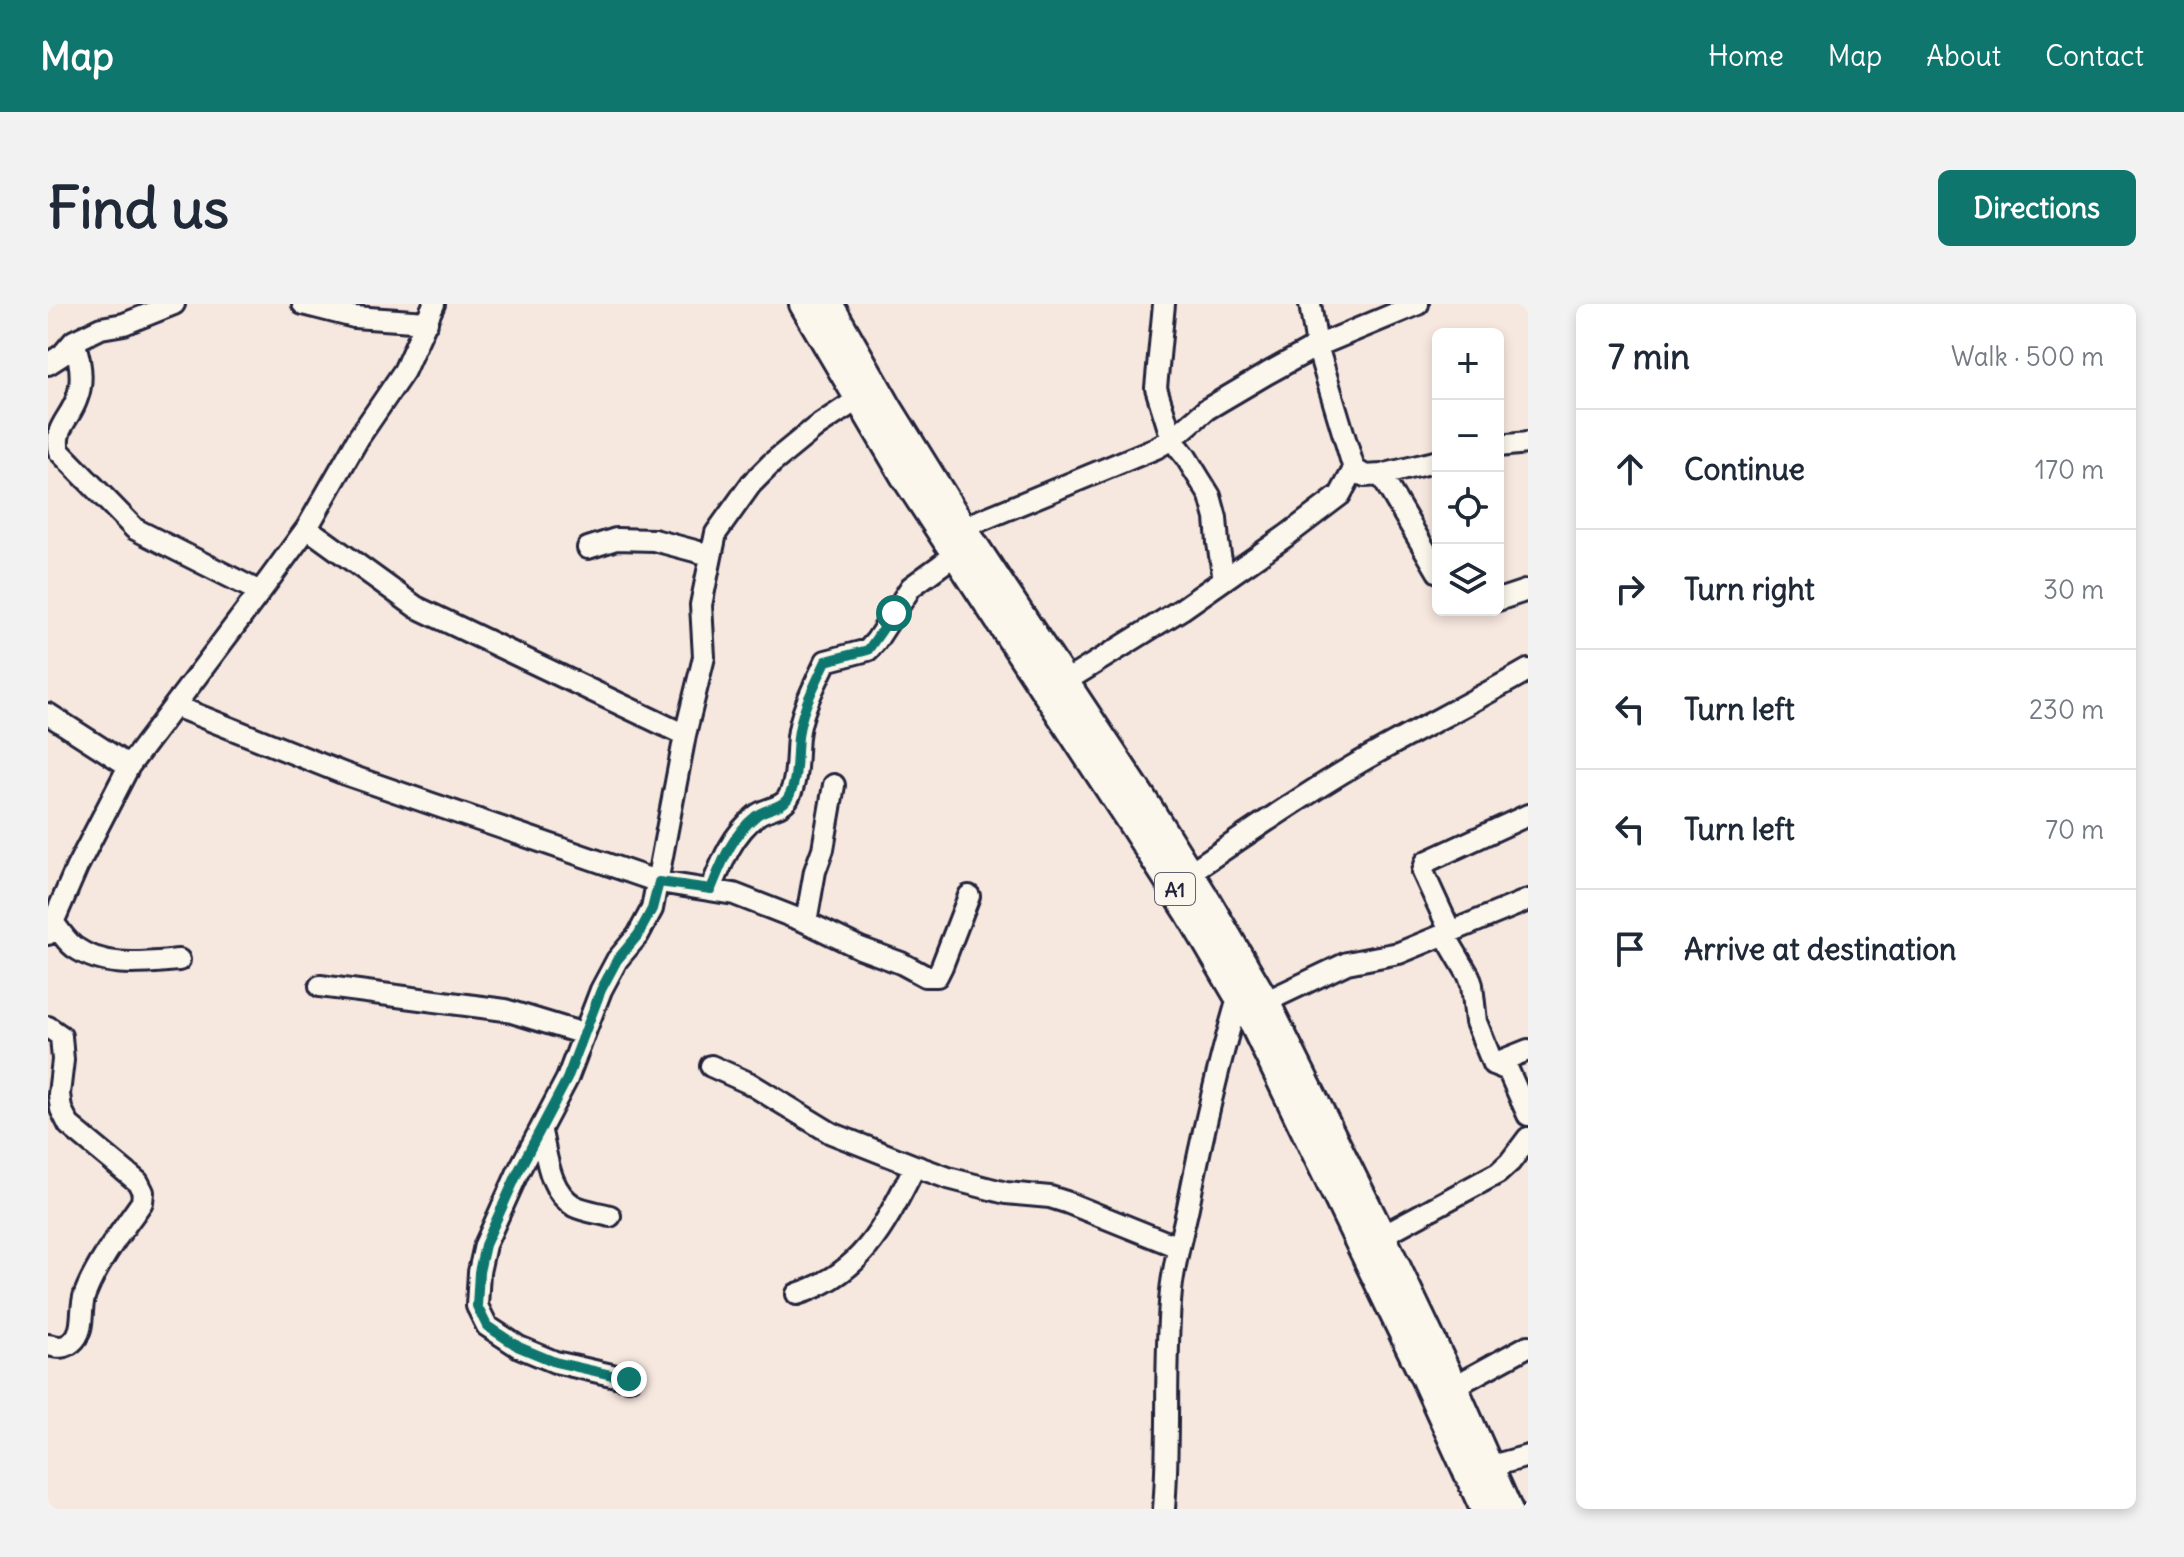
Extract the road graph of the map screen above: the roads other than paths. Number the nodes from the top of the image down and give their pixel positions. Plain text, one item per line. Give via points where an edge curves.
1 (174, 304) edge
2 (303, 304) edge
3 (804, 304) edge
4 (828, 304) edge
5 (1164, 304) edge
6 (1310, 304) edge
7 (1418, 304) edge
8 (431, 313) edge
9 (74, 341) junction
10 (1317, 346) junction
11 (48, 364) edge
12 (860, 398) junction
13 (1172, 439) junction
14 (1528, 443) edge
15 (1504, 445) edge
16 (1432, 462) edge
17 (1354, 469) junction
18 (1381, 475) junction
19 (307, 528) junction
20 (959, 541) junction
21 (588, 548) dead end
22 (710, 555) junction
23 (1432, 562) edge
24 (1224, 579) junction
25 (1528, 590) edge
26 (260, 592) junction
27 (1504, 598) edge
28 (1528, 670) edge
29 (1055, 688) junction
30 (175, 706) junction
31 (48, 714) edge
32 (685, 735) junction
33 (129, 766) junction
34 (834, 785) dead end
35 (1528, 815) edge
36 (1189, 873) junction
37 (659, 882) junction
38 (711, 889) junction
39 (969, 896) dead end
40 (1528, 900) edge
41 (806, 922) junction
42 (50, 928) edge
43 (1448, 934) junction
44 (179, 960) dead end
45 (320, 986) dead end
46 (1252, 998) junction
47 (48, 1027) edge
48 (584, 1034) junction
49 (1528, 1050) edge
50 (1493, 1064) junction
51 (711, 1066) dead end
52 (1528, 1115) edge
53 (541, 1132) junction
54 (1528, 1138) edge
55 (915, 1166) junction
56 (610, 1216) dead end
57 (1381, 1236) junction
58 (1178, 1247) junction
59 (797, 1294) dead end
60 (48, 1345) edge
61 (1528, 1346) edge
62 (629, 1379) dead end
63 (1453, 1387) junction
64 (1528, 1456) edge
65 (1488, 1467) junction
66 (1164, 1509) edge
67 (1485, 1509) edge
68 (1507, 1509) edge

1 - 9 street
2 - 8 street via 354,317
3 - 12 highway, A1
4 - 20 highway, A1
5 - 13 street via 1156,388
6 - 10 street
7 - 10 street
8 - 19 street via 404,371
9 - 11 street
9 - 26 street via 81,363 78,398 58,433 59,451 135,529
10 - 13 street via 1207,409
10 - 17 street
12 - 20 highway, A1 via 904,474
12 - 22 street via 816,427 751,484 716,533
13 - 20 street
13 - 24 street via 1210,496
14 - 15 street
16 - 18 street
17 - 18 street via 1365,476
17 - 24 street via 1340,495
18 - 23 street
19 - 26 street
19 - 32 street via 416,607
20 - 29 highway, A1
20 - 38 street via 911,587 868,650 826,661 806,707 788,798 741,831
21 - 22 street via 616,539 654,540
22 - 32 street via 701,605 704,657
24 - 29 street
25 - 27 street
26 - 30 street
28 - 36 street via 1358,763
29 - 36 highway, A1
29 - 46 highway, A1 via 1158,862
30 - 33 street
30 - 37 street via 345,774
31 - 33 street
32 - 37 street
33 - 42 street
34 - 41 street
35 - 43 street via 1426,862 1423,872
36 - 46 highway, A1
37 - 38 street
37 - 48 street via 652,909 617,960
38 - 41 street
39 - 41 street via 942,966 932,977
40 - 43 street
42 - 44 street via 72,946 102,959 130,965
43 - 46 street
43 - 50 street via 1472,985 1476,1022
45 - 48 street via 505,1010
46 - 57 highway, A1
46 - 58 street via 1221,1055
46 - 67 highway, A1 via 1301,1118
47 - 60 street via 61,1036 59,1094 69,1125 138,1182 143,1192 142,1202 92,1276 82,1302 81,1329 72,1342
48 - 53 street
49 - 50 street
50 - 52 street via 1508,1070
51 - 55 street via 831,1133
53 - 56 street via 552,1180 562,1196 574,1206
53 - 62 street via 485,1245 477,1306 487,1326 519,1347 555,1362
54 - 57 street via 1498,1173
55 - 58 street via 1006,1193 1050,1197
55 - 59 street via 887,1221 860,1257 816,1288
57 - 63 highway, A1
58 - 66 street via 1171,1291
61 - 63 street
63 - 65 highway, A1
64 - 65 street
65 - 68 highway, A1

